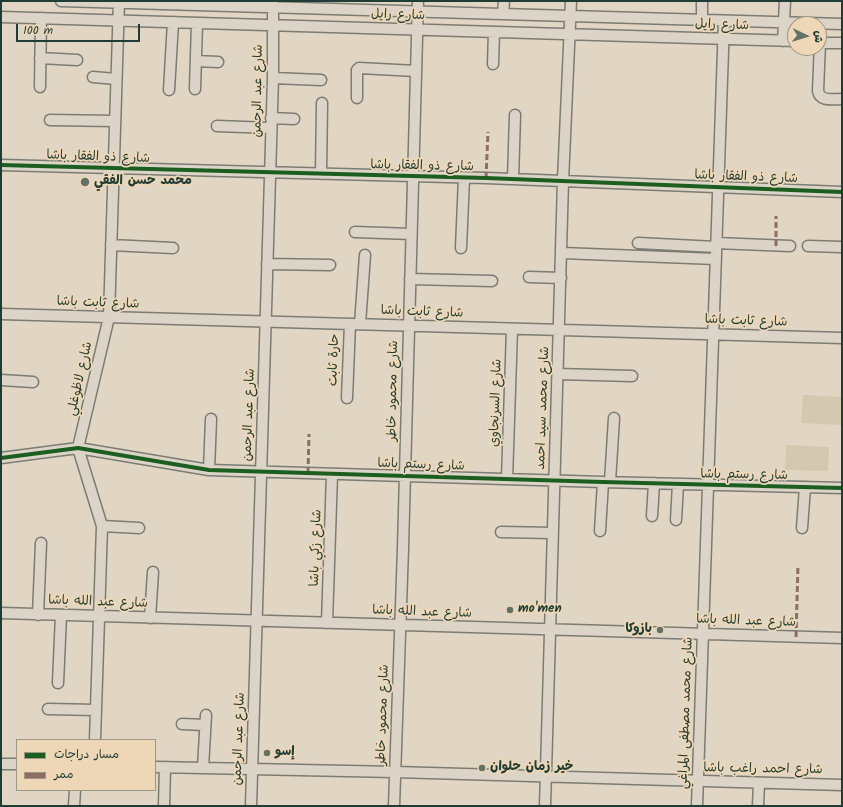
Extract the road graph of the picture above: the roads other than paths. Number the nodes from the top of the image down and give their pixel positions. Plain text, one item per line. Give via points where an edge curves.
1 (61, 1) edge
2 (504, 1) edge
3 (571, 1) edge
4 (702, 1) edge
5 (785, 1) edge
6 (119, 2) edge
7 (273, 4) edge
8 (336, 5) edge
9 (418, 6) edge
10 (262, 7) junction
11 (503, 14) junction
12 (570, 16) junction
13 (1, 17) edge
14 (41, 18) junction
15 (118, 20) junction
16 (702, 20) junction
17 (724, 20) junction
18 (173, 22) junction
19 (784, 22) junction
20 (198, 23) junction
21 (261, 24) junction
22 (842, 24) edge
23 (274, 25) junction
24 (417, 29) junction
25 (494, 32) junction
26 (569, 34) junction
27 (723, 39) junction
28 (783, 41) junction
29 (787, 41) edge
30 (827, 42) edge
31 (842, 43) edge
32 (819, 56) edge
33 (40, 58) junction
34 (77, 60) dead end
35 (196, 61) junction
36 (218, 62) dead end
37 (493, 64) dead end
38 (416, 71) junction
39 (93, 78) dead end
40 (116, 78) junction
41 (273, 78) junction
42 (321, 80) dead end
43 (40, 87) dead end
44 (195, 89) dead end
45 (169, 90) dead end
46 (356, 98) dead end
47 (842, 99) edge
48 (322, 103) dead end
49 (515, 115) dead end
50 (294, 119) dead end
51 (50, 120) dead end
52 (115, 122) junction
53 (271, 123) junction
54 (217, 126) dead end
55 (1, 165) edge
56 (113, 168) junction
57 (270, 173) junction
58 (321, 174) junction
59 (413, 177) junction
60 (464, 178) junction
61 (513, 179) junction
62 (563, 181) junction
63 (718, 187) junction
64 (842, 192) edge
65 (355, 232) dead end
66 (411, 234) junction
67 (638, 243) dead end
68 (111, 245) junction
69 (716, 245) junction
70 (790, 246) dead end
71 (808, 246) dead end
72 (842, 247) edge
73 (173, 248) dead end
74 (461, 248) dead end
75 (562, 253) junction
76 (365, 255) dead end
77 (716, 259) junction
78 (267, 264) junction
79 (330, 265) dead end
80 (529, 278) dead end
81 (561, 278) junction
82 (410, 279) junction
83 (492, 281) dead end
84 (1, 314) edge
85 (108, 317) junction
86 (265, 322) junction
87 (350, 324) junction
88 (360, 324) junction
89 (408, 326) junction
90 (512, 329) junction
91 (559, 330) junction
92 (713, 334) junction
93 (842, 338) edge
94 (558, 374) junction
95 (632, 376) dead end
96 (1, 380) edge
97 (33, 382) dead end
98 (347, 398) dead end
99 (614, 418) dead end
100 (210, 420) dead end
101 (78, 448) junction
102 (1, 458) edge
103 (209, 470) junction
104 (261, 472) junction
105 (332, 474) junction
106 (405, 476) junction
107 (507, 479) junction
108 (554, 480) junction
109 (606, 482) junction
110 (654, 484) junction
111 (678, 484) junction
112 (708, 485) junction
113 (805, 487) junction
114 (842, 488) edge
115 (652, 516) dead end
116 (676, 520) dead end
117 (102, 526) junction
118 (139, 528) dead end
119 (802, 528) dead end
120 (600, 531) dead end
121 (501, 532) dead end
122 (553, 533) junction
123 (41, 543) dead end
124 (153, 572) dead end
125 (1, 613) edge
126 (38, 614) junction
127 (62, 615) junction
128 (99, 616) junction
129 (150, 618) junction
130 (256, 621) junction
131 (327, 623) junction
132 (400, 625) junction
133 (550, 629) junction
134 (703, 634) junction
135 (842, 638) edge
136 (58, 683) dead end
137 (48, 709) dead end
138 (96, 710) junction
139 (182, 724) dead end
140 (95, 739) edge
141 (1, 764) edge
142 (16, 764) edge
143 (160, 767) edge
144 (203, 768) junction
145 (252, 769) junction
146 (396, 772) junction
147 (546, 777) junction
148 (698, 781) junction
149 (759, 783) junction
150 (842, 785) edge
151 (75, 791) edge
152 (74, 806) edge
153 (164, 806) edge
154 (251, 806) edge
155 (394, 806) edge
156 (545, 806) edge
157 (697, 806) edge
158 (758, 806) edge

1 - 6 street, شارع رايل
2 - 11 street
3 - 12 street, شارع محمد سيد احمد
4 - 16 street
5 - 19 street
6 - 10 street, شارع رايل
6 - 15 street, شارع لاظوغلي
7 - 8 street, شارع رايل
7 - 10 street, شارع رايل
7 - 23 street, شارع عبد الرحمن
8 - 9 street, شارع رايل
9 - 11 street, شارع رايل
9 - 24 street, شارع محمود خاطر
10 - 21 street
11 - 12 street, شارع رايل
12 - 16 street, شارع رايل
12 - 26 street, شارع محمد سيد احمد
13 - 14 street, شارع رايل
14 - 15 street, شارع رايل
14 - 33 street
15 - 18 street, شارع رايل
15 - 40 street, شارع لاظوغلي
16 - 17 street, شارع رايل
17 - 19 street, شارع رايل
17 - 27 street, شارع محمد مصطفى المراغي
18 - 20 street, شارع رايل
18 - 45 street
19 - 22 street, شارع رايل
19 - 28 street
20 - 21 street, شارع رايل
20 - 35 street
21 - 23 street, شارع رايل
23 - 24 street, شارع رايل
23 - 41 street, شارع عبد الرحمن
24 - 25 street, شارع رايل
24 - 38 street, شارع محمود خاطر
25 - 26 street, شارع رايل
25 - 37 street
26 - 27 street, شارع رايل
26 - 62 street, شارع محمد سيد احمد
27 - 28 street, شارع رايل
27 - 63 street, شارع محمد مصطفى المراغي
28 - 29 street, شارع رايل
30 - 31 street
32 - 47 street via 819,95 825,99
33 - 34 street
33 - 43 street
35 - 36 street
35 - 44 street
38 - 46 street via 359,68
38 - 59 street, شارع محمود خاطر
39 - 40 street
40 - 52 street, شارع لاظوغلي
41 - 42 street
41 - 53 street, شارع عبد الرحمن
48 - 58 street
49 - 61 street
50 - 53 street
51 - 52 street
52 - 56 street, شارع لاظوغلي
53 - 54 street
53 - 57 street, شارع عبد الرحمن
55 - 56 street, شارع ذو الفقار باشا
56 - 57 street, شارع ذو الفقار باشا
56 - 68 street, شارع لاظوغلي
57 - 58 street, شارع ذو الفقار باشا
57 - 78 street, شارع عبد الرحمن
58 - 59 street, شارع ذو الفقار باشا
59 - 60 street, شارع ذو الفقار باشا
59 - 66 street, شارع محمود خاطر
60 - 61 street, شارع ذو الفقار باشا
60 - 74 street
61 - 62 street, شارع ذو الفقار باشا
62 - 63 street, شارع ذو الفقار باشا
62 - 75 street, شارع محمد سيد احمد
63 - 64 street, شارع ذو الفقار باشا
63 - 69 street, شارع محمد مصطفى المراغي
65 - 66 street
66 - 82 street, شارع محمود خاطر
67 - 69 street
68 - 73 street
68 - 85 street, شارع لاظوغلي
69 - 70 street
69 - 77 street, شارع محمد مصطفى المراغي
71 - 72 street
75 - 77 street
75 - 81 street, شارع محمد سيد احمد
76 - 88 street
77 - 92 street, شارع محمد مصطفى المراغي
78 - 79 street
78 - 86 street, شارع عبد الرحمن
80 - 81 street
81 - 91 street, شارع محمد سيد احمد
82 - 83 street
82 - 89 street, شارع محمود خاطر
84 - 85 street, شارع ثابت باشا
85 - 86 street, شارع ثابت باشا
85 - 101 street, شارع لاظوغلي
86 - 87 street, شارع ثابت باشا
86 - 104 street, شارع عبد الرحمن
87 - 88 street, شارع ثابت باشا
87 - 98 street, حارة ثابت
88 - 89 street, شارع ثابت باشا
89 - 90 street, شارع ثابت باشا
89 - 106 street, شارع محمود خاطر
90 - 91 street, شارع ثابت باشا
90 - 107 street, شارع السرنجاوي
91 - 92 street, شارع ثابت باشا
91 - 94 street, شارع محمد سيد احمد
92 - 93 street, شارع ثابت باشا
92 - 112 street, شارع محمد مصطفى المراغي
94 - 95 street
94 - 108 street, شارع محمد سيد احمد
96 - 97 street
99 - 109 street
100 - 103 street
101 - 102 street, شارع رستم باشا
101 - 103 street, شارع رستم باشا
101 - 117 street
103 - 104 street, شارع رستم باشا
104 - 105 street, شارع رستم باشا
104 - 130 street, شارع عبد الرحمن
105 - 106 street, شارع رستم باشا
105 - 131 street, شارع زكي باشا
106 - 107 street, شارع رستم باشا
106 - 132 street, شارع محمود خاطر
107 - 108 street, شارع رستم باشا
108 - 109 street, شارع رستم باشا
108 - 122 street, شارع محمد سيد احمد
109 - 110 street, شارع رستم باشا
109 - 120 street
110 - 111 street, شارع رستم باشا
110 - 115 street
111 - 112 street, شارع رستم باشا
111 - 116 street
112 - 113 street, شارع رستم باشا
112 - 134 street, شارع محمد مصطفى المراغي
113 - 114 street, شارع رستم باشا
113 - 119 street
117 - 118 street
117 - 128 street
121 - 122 street
122 - 133 street, شارع محمد سيد احمد
123 - 126 street
124 - 129 street
125 - 126 street, شارع عبد الله باشا
126 - 127 street, شارع عبد الله باشا
127 - 128 street, شارع عبد الله باشا
127 - 136 street
128 - 129 street, شارع عبد الله باشا
128 - 138 street
129 - 130 street, شارع عبد الله باشا
130 - 131 street, شارع عبد الله باشا
130 - 145 street, شارع عبد الرحمن
131 - 132 street, شارع عبد الله باشا
132 - 133 street, شارع عبد الله باشا
132 - 146 street, شارع محمود خاطر
133 - 134 street, شارع عبد الله باشا
133 - 147 street, شارع محمد سيد احمد
134 - 135 street, شارع عبد الله باشا
134 - 148 street, شارع محمد مصطفى المراغي
137 - 138 street
138 - 140 street
139 - 144 street via 206,720
141 - 142 street
143 - 144 street, شارع احمد راغب باشا
143 - 153 street
144 - 145 street, شارع احمد راغب باشا
145 - 146 street, شارع احمد راغب باشا
145 - 154 street, شارع عبد الرحمن
146 - 147 street, شارع احمد راغب باشا
146 - 155 street, شارع محمود خاطر
147 - 148 street, شارع احمد راغب باشا
147 - 156 street, شارع محمد سيد احمد
148 - 149 street, شارع احمد راغب باشا
148 - 157 street, شارع محمد مصطفى المراغي
149 - 150 street, شارع احمد راغب باشا
149 - 158 street
151 - 152 street

